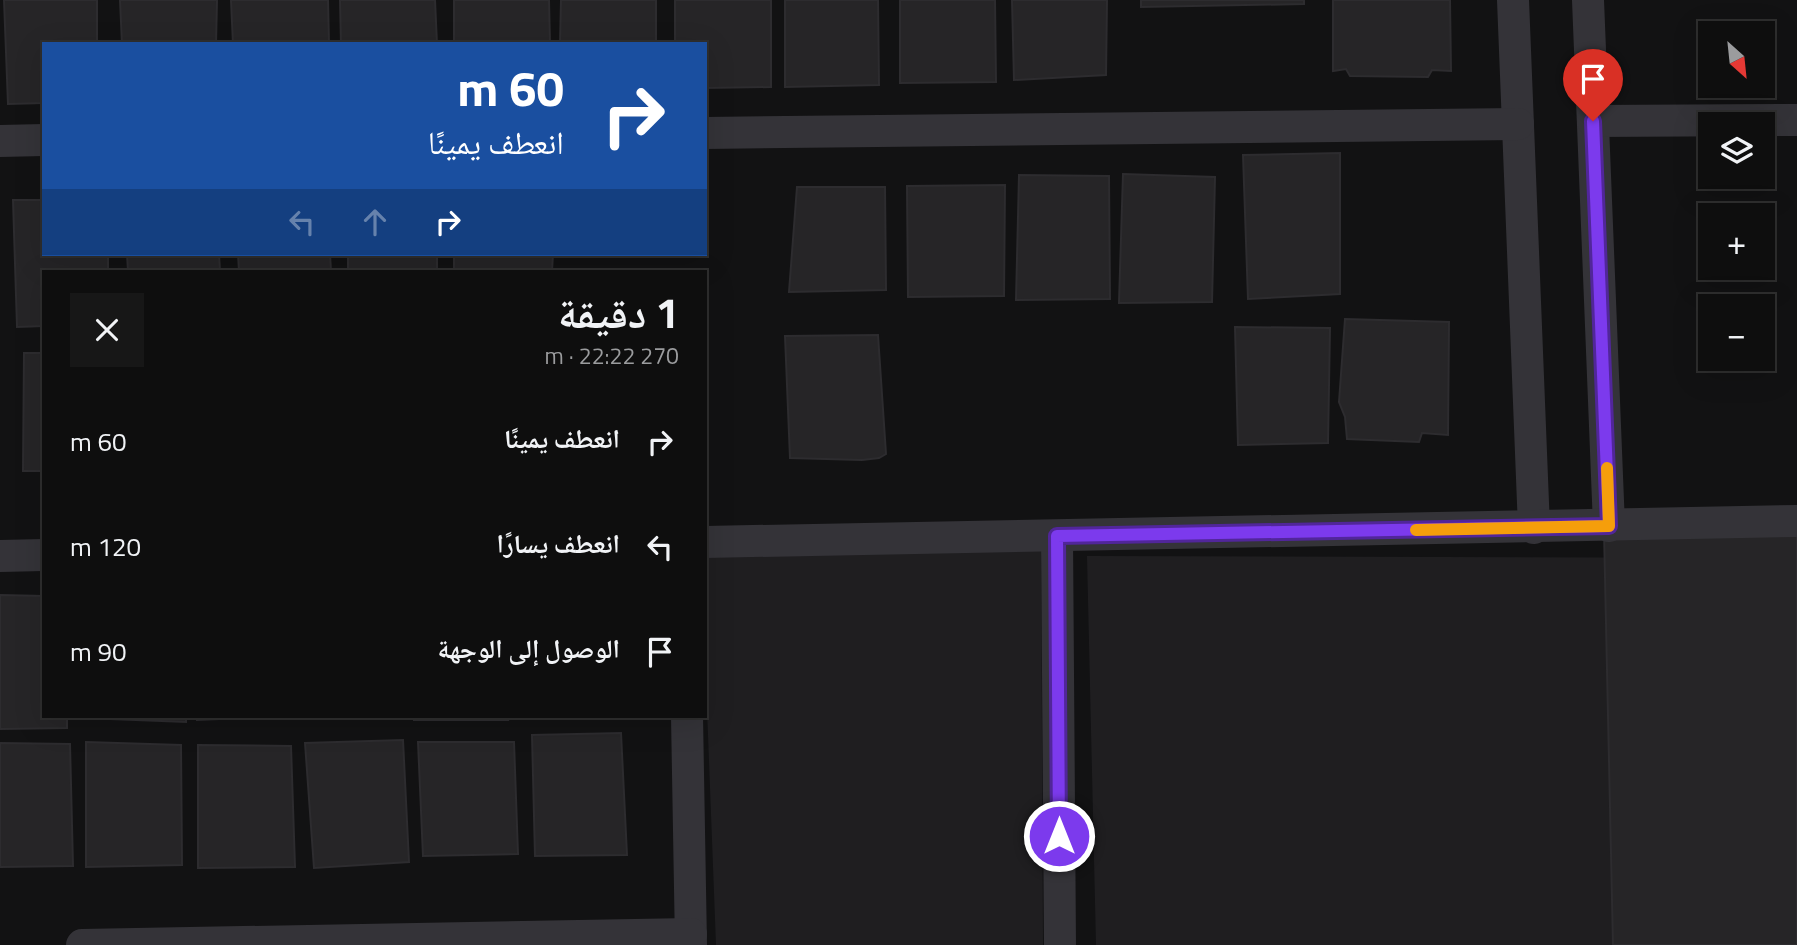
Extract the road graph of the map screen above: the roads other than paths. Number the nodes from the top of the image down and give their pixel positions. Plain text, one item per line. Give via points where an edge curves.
1 (1513, 0) edge
2 (1588, 0) edge
3 (1797, 120) edge
4 (1593, 121) junction
5 (1518, 124) junction
6 (707, 133) edge
7 (42, 140) edge
8 (0, 141) edge
9 (1797, 522) edge
10 (1609, 526) junction
11 (1534, 528) junction
12 (1057, 536) junction
13 (707, 542) edge
14 (42, 555) edge
15 (0, 556) edge
16 (687, 718) edge
17 (691, 939) edge
18 (82, 945) edge
19 (1060, 945) edge

1 - 5 street
2 - 4 street
3 - 4 street
4 - 10 street
5 - 6 street
5 - 11 street
7 - 8 street
9 - 10 street
10 - 11 street
11 - 12 street
12 - 13 street
12 - 19 street
14 - 15 street
16 - 17 street
17 - 18 street

